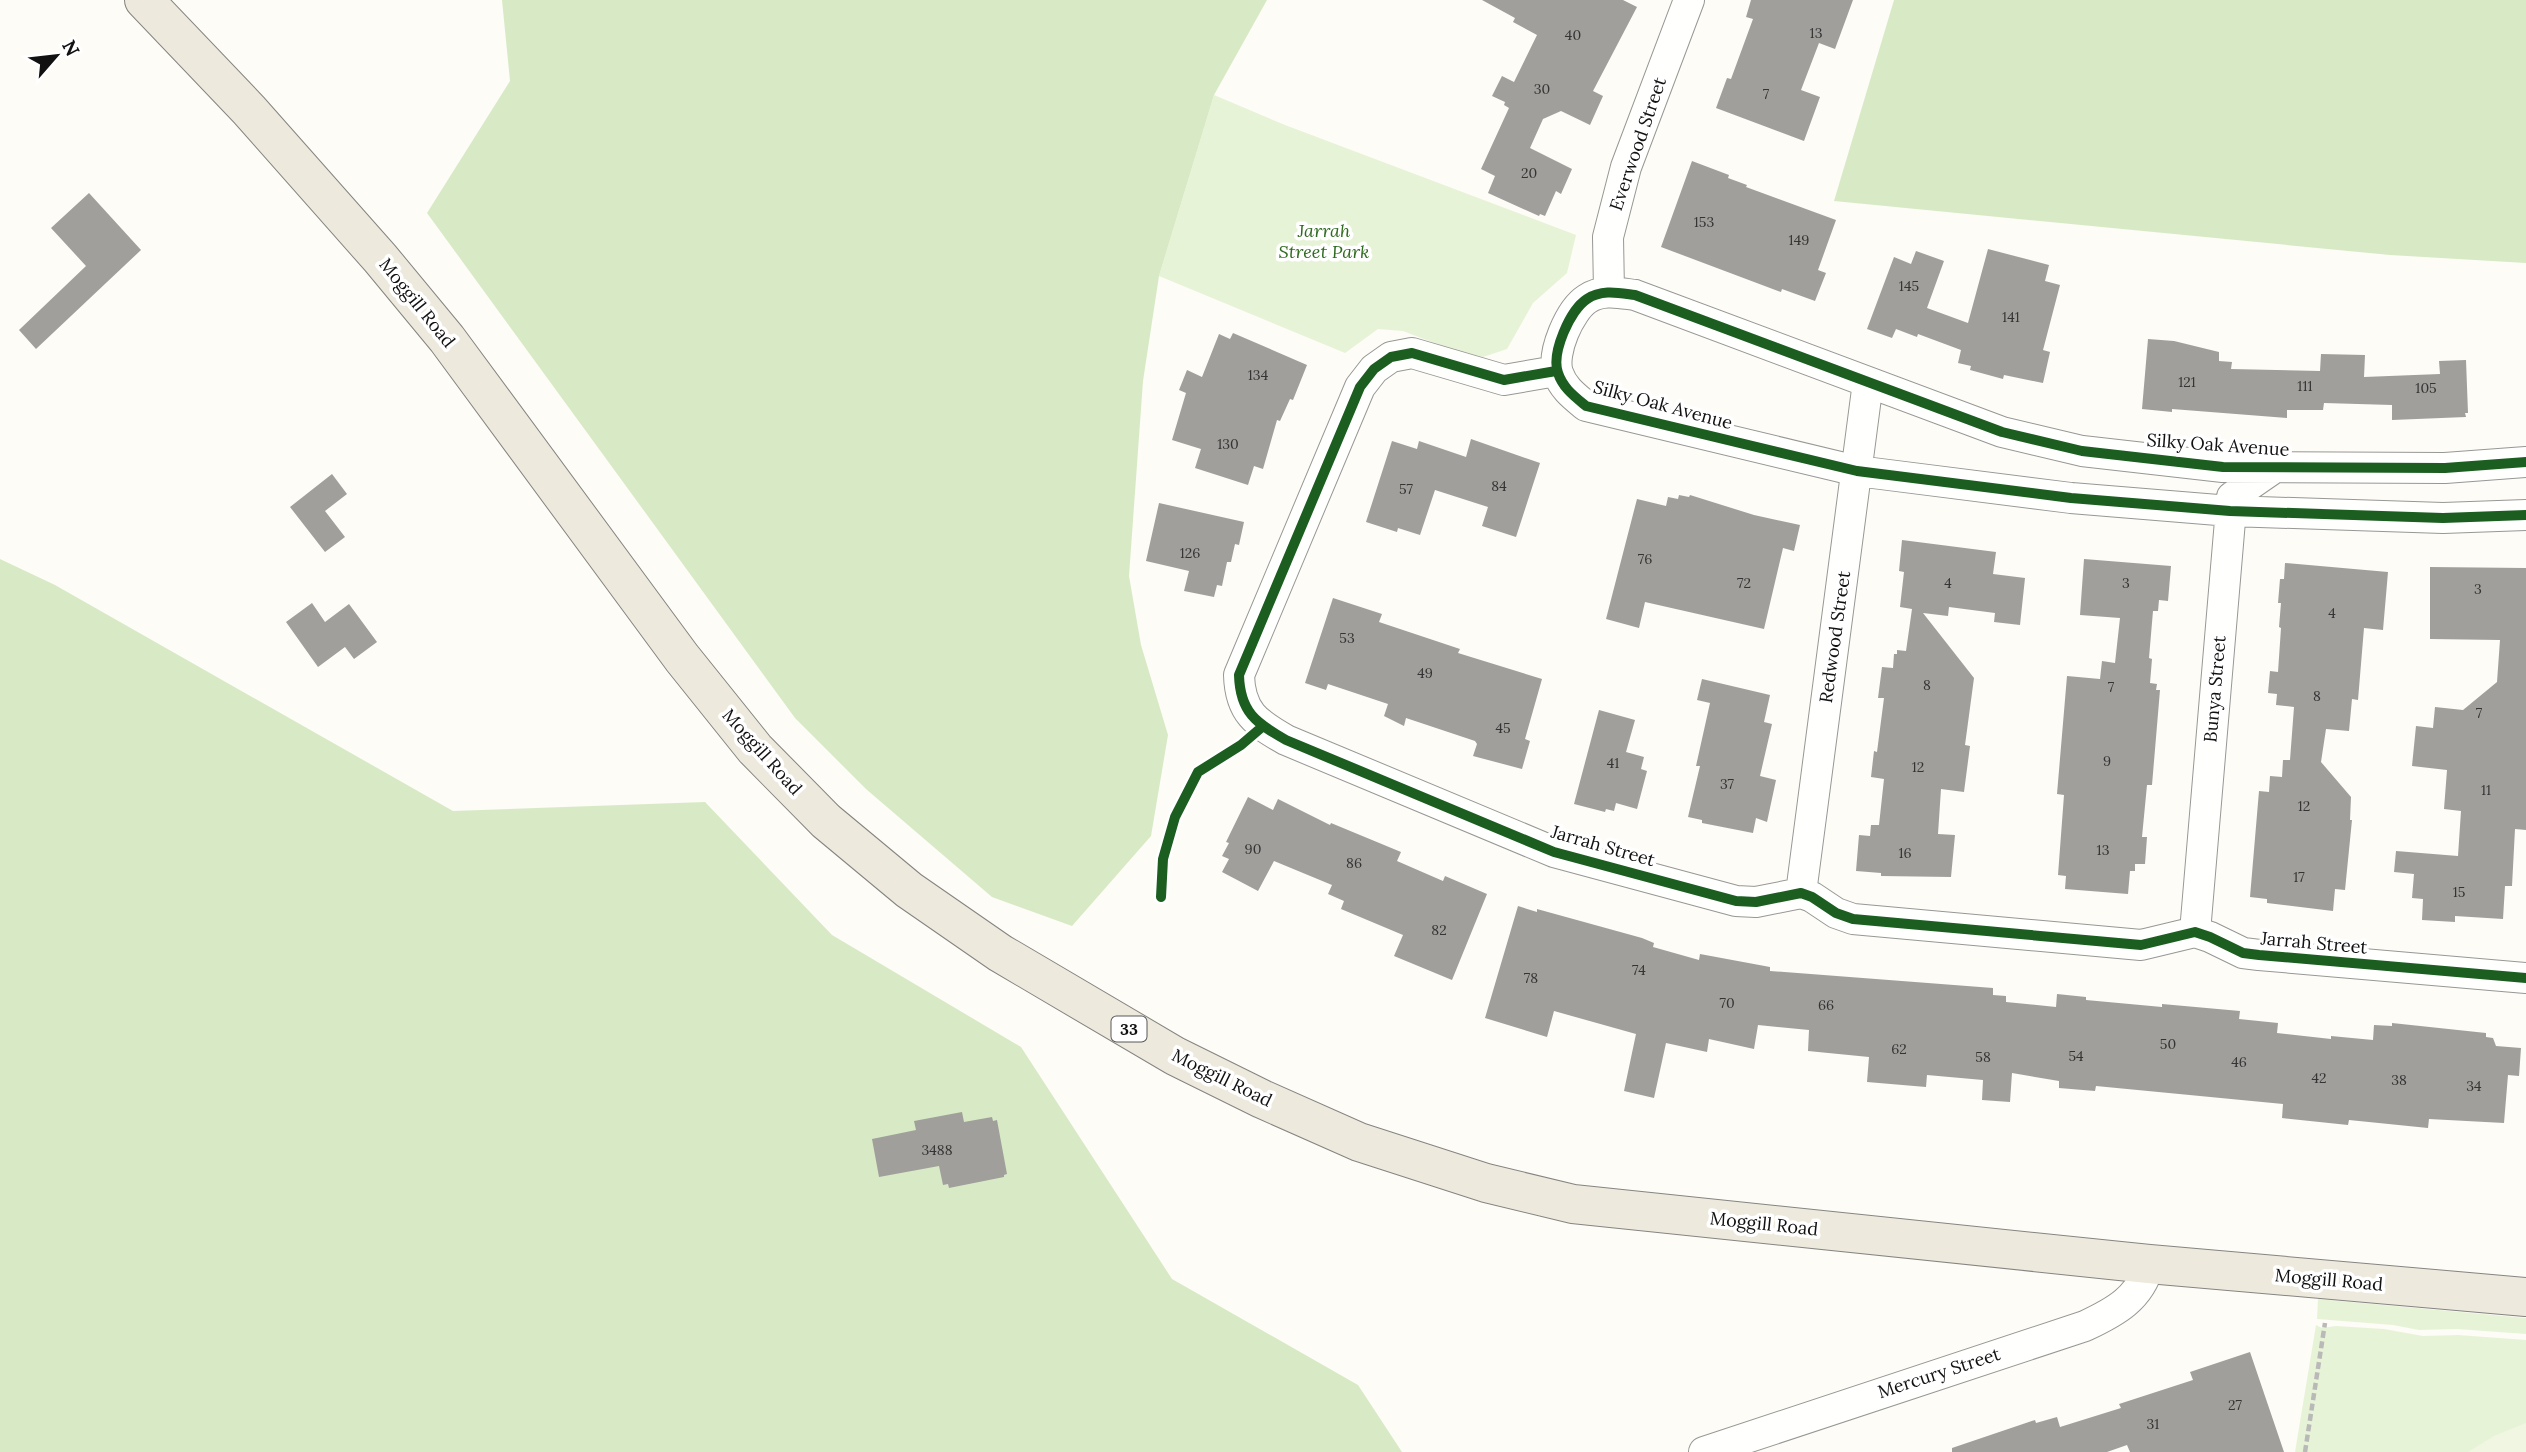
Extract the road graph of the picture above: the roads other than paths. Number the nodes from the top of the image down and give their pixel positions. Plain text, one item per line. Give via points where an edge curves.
1 (144, 0) edge
2 (1689, 0) edge
3 (1609, 291) junction
4 (1556, 371) junction
5 (1868, 382) junction
6 (2526, 462) edge
7 (2274, 468) junction
8 (1857, 471) junction
9 (2230, 511) junction
10 (2526, 515) edge
11 (1801, 892) junction
12 (2194, 932) junction
13 (2526, 978) edge
14 (2148, 1264) junction
15 (2526, 1297) edge
16 (1704, 1452) edge

1 - 14 main road, Moggill Road / 33 via 249,110 447,339 682,658 755,749 826,821 888,873 1000,953 1175,1056 1262,1099 1359,1142 1486,1182 1573,1204
2 - 3 street, Everwood Street via 1626,167 1608,237
3 - 4 street via 1587,298 1570,317
3 - 5 street, Silky Oak Avenue via 1635,295
4 - 8 street, Silky Oak Avenue via 1566,389 1586,406
4 - 11 street, Jarrah Street via 1504,380 1412,353 1391,357 1374,369 1360,387 1247,652 1239,675 1239,695 1262,727 1286,740 1554,852 1736,901 1756,902
5 - 7 street, Silky Oak Avenue via 2002,432 2048,444 2223,467
5 - 8 street, Redwood Street
6 - 7 street, Silky Oak Avenue via 2445,468
7 - 9 street via 2232,497
8 - 9 street, Silky Oak Avenue via 2071,498
8 - 11 street, Redwood Street
9 - 10 street, Silky Oak Avenue via 2443,518
9 - 12 street, Bunya Street
11 - 12 street via 1853,919 2141,945
12 - 13 street, Jarrah Street via 2259,956
14 - 15 main road, Moggill Road / 33
14 - 16 street, Mercury Street via 2132,1298 2115,1312 2085,1325

